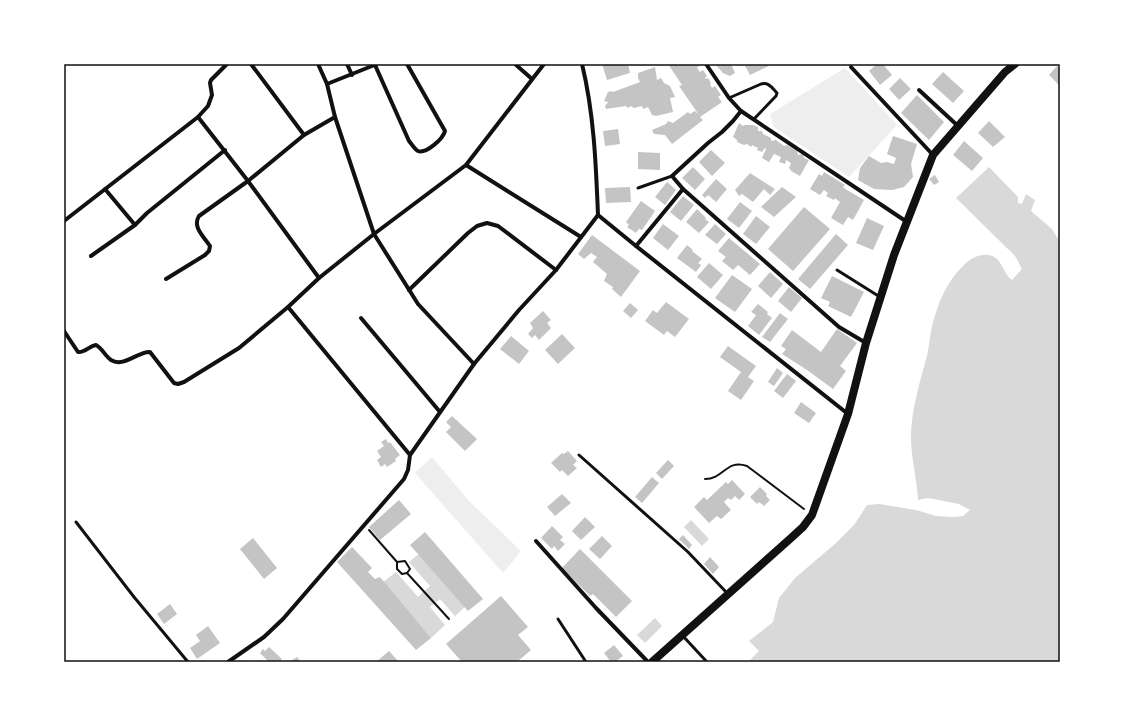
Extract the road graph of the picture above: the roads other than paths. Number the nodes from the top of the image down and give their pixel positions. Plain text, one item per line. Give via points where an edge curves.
1 (227, 64) edge
2 (251, 64) edge
3 (318, 64) edge
4 (347, 64) edge
5 (408, 64) edge
6 (515, 64) edge
7 (544, 64) edge
8 (582, 64) edge
9 (706, 64) edge
10 (1014, 64) edge
11 (376, 65) edge
12 (851, 67) dead end
13 (352, 75) junction
14 (532, 79) junction
15 (327, 84) junction
16 (919, 90) dead end
17 (729, 98) junction
18 (741, 111) junction
19 (198, 117) junction
20 (335, 117) junction
21 (754, 119) junction
22 (958, 127) junction
23 (304, 135) junction
24 (225, 150) junction
25 (933, 155) junction
26 (466, 165) junction
27 (672, 176) junction
28 (248, 181) junction
29 (638, 188) dead end
30 (105, 189) junction
31 (683, 189) junction
32 (598, 215) junction
33 (64, 221) edge
34 (907, 222) junction
35 (135, 225) junction
36 (374, 234) junction
37 (581, 237) junction
38 (636, 246) junction
39 (91, 256) dead end
40 (556, 270) junction
41 (837, 270) dead end
42 (319, 278) junction
43 (166, 279) dead end
44 (409, 290) junction
45 (880, 297) junction
46 (288, 307) junction
47 (361, 318) dead end
48 (64, 331) edge
49 (866, 343) junction
50 (474, 364) junction
51 (440, 412) junction
52 (848, 414) junction
53 (410, 455) junction
54 (579, 455) dead end
55 (76, 522) dead end
56 (536, 541) dead end
57 (729, 594) junction
58 (558, 619) dead end
59 (682, 635) junction
60 (188, 662) edge
61 (228, 662) edge
62 (586, 662) edge
63 (648, 662) edge
64 (652, 662) edge
65 (707, 662) edge

1 - 19 street via 211,80 212,95 208,106
2 - 23 street
3 - 15 street
4 - 13 street
5 - 11 street via 445,131 442,139 423,152 415,149 403,128
6 - 14 street
7 - 14 street
8 - 32 street via 593,129
9 - 17 street
10 - 22 main road
11 - 13 street
12 - 25 street
13 - 15 street
14 - 26 street
15 - 20 street
16 - 22 street
17 - 18 street
17 - 21 lane via 764,83 769,85 777,93 776,96
18 - 21 street
18 - 27 street via 722,132
19 - 24 street
19 - 30 street
20 - 23 street
20 - 36 street
21 - 34 street
22 - 25 main road
23 - 28 street
24 - 28 street
24 - 35 street
25 - 34 main road
26 - 36 street
26 - 37 street
27 - 29 lane
27 - 31 street
28 - 42 street
28 - 43 street via 199,216 196,227 210,246 209,251
30 - 33 street
30 - 35 street
31 - 38 street
31 - 49 street via 839,327
32 - 37 street
32 - 38 street
34 - 45 main road
35 - 39 street
36 - 42 street
36 - 44 street
37 - 40 street
38 - 52 street
40 - 44 street via 498,226 482,223 468,233
40 - 50 street
41 - 45 lane
42 - 46 street
44 - 50 street via 418,304
45 - 49 main road
46 - 48 street via 239,348 178,384 174,383 150,352 115,362 96,345 78,352
46 - 53 street
47 - 51 street
49 - 52 main road
50 - 51 street
51 - 53 street
52 - 57 main road via 812,515 803,527
53 - 61 street via 404,479 284,619 264,637
54 - 57 lane via 688,552
55 - 60 lane
56 - 63 street
57 - 59 main road
58 - 62 lane
59 - 64 main road
59 - 65 lane

